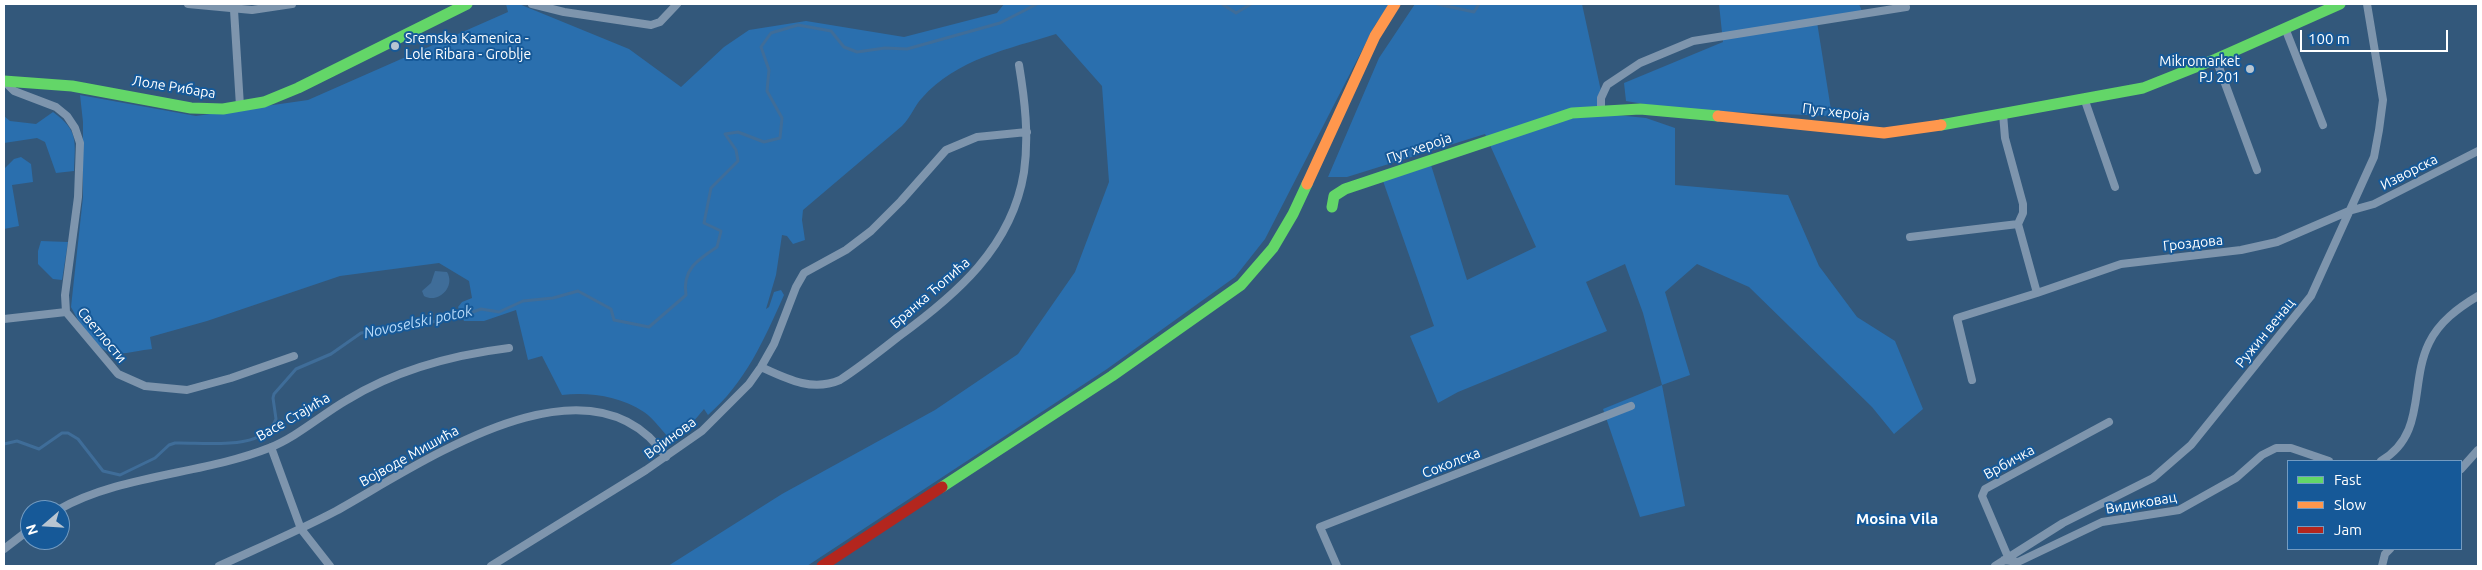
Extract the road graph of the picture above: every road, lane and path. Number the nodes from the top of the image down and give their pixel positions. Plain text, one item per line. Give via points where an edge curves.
1 (188, 4) edge
2 (292, 4) edge
3 (532, 4) edge
4 (677, 4) edge
5 (1394, 4) edge
6 (2340, 4) edge
7 (2367, 4) edge
8 (462, 5) edge
9 (1906, 7) dead end
10 (234, 10) junction
11 (2285, 28) junction
12 (2216, 60) junction
13 (1020, 65) dead end
14 (4, 81) edge
15 (2084, 98) junction
16 (240, 106) junction
17 (1602, 110) junction
18 (2003, 114) junction
19 (2323, 125) dead end
20 (1027, 132) junction
21 (2478, 151) edge
22 (2257, 170) dead end
23 (2115, 187) dead end
24 (1332, 207) dead end
25 (2349, 211) junction
26 (2018, 224) junction
27 (1910, 237) dead end
28 (2037, 293) junction
29 (2478, 296) edge
30 (66, 312) junction
31 (4, 319) edge
32 (509, 348) dead end
33 (294, 356) dead end
34 (762, 367) junction
35 (1972, 380) dead end
36 (1631, 406) dead end
37 (2109, 422) dead end
38 (270, 448) junction
39 (2478, 450) edge
40 (666, 456) junction
41 (2326, 460) edge
42 (2382, 460) edge
43 (2462, 468) edge
44 (70, 505) edge
45 (301, 529) junction
46 (20, 537) edge
47 (4, 549) edge
48 (2389, 550) edge
49 (2006, 558) junction
50 (219, 566) edge
51 (330, 566) edge
52 (491, 566) edge
53 (822, 566) edge
54 (1337, 566) edge
55 (1995, 566) edge
56 (2382, 566) edge

1 - 10 street
2 - 10 street via 268,9
3 - 4 street via 651,25 660,22
5 - 53 street via 1374,36 1293,214 1273,248 1241,285 1112,376
6 - 11 street, Пут хероја
7 - 25 street, Ружин венац via 2383,100 2374,156
8 - 16 street, Лоле Рибара via 298,88 264,102
9 - 17 street via 1693,42 1640,63 1607,85
10 - 16 street
11 - 12 street, Пут хероја
11 - 19 street
12 - 15 street, Пут хероја via 2143,88
12 - 22 street
13 - 20 street, Бранка Ћопића
14 - 16 street, Лоле Рибара via 72,86 191,108
14 - 30 street, Светлости via 14,91 56,107 72,122 78,136 78,197 65,294
15 - 18 street, Пут хероја
15 - 23 street
17 - 18 street, Пут хероја via 1640,109 1884,133
17 - 24 street, Пут хероја via 1572,113 1345,188 1334,196
18 - 26 street via 2005,138 2023,204
20 - 34 street, Војинова via 977,137 946,150 871,231 804,274
20 - 34 street, Бранка Ћопића via 1024,173 1005,228 978,269 958,289 927,316 832,384 814,386 801,383
21 - 25 street, Изворска via 2374,204
25 - 28 street, Гроздова via 2277,242 2241,250 2121,264
25 - 49 street, Ружин венац via 2311,296 2191,445 2153,478 2063,523
26 - 27 street
26 - 28 street
28 - 35 street, Гроздова via 1957,318
29 - 42 street via 2441,324 2428,344 2412,423 2405,440
30 - 31 street
30 - 33 street, Светлости via 118,374 145,386 193,389
32 - 38 street, Васе Стајића via 440,360 403,372 349,398
34 - 40 street, Војинова via 702,431
36 - 54 street, Соколска via 1320,527
37 - 49 street, Врбичка via 1985,489 1982,496
38 - 44 street, Васе Стајића via 94,494
38 - 45 street
39 - 43 street
40 - 45 street, Војводе Мишића via 648,435 611,414 584,411 523,418 446,448
40 - 52 street, Војинова
41 - 49 street, Видиковац via 2291,448 2276,448 2262,455 2236,478 2179,510 2110,519 2018,562
45 - 50 street, Војводе Мишића
45 - 51 street
46 - 47 street
48 - 56 street
49 - 55 street, Ружин венац

